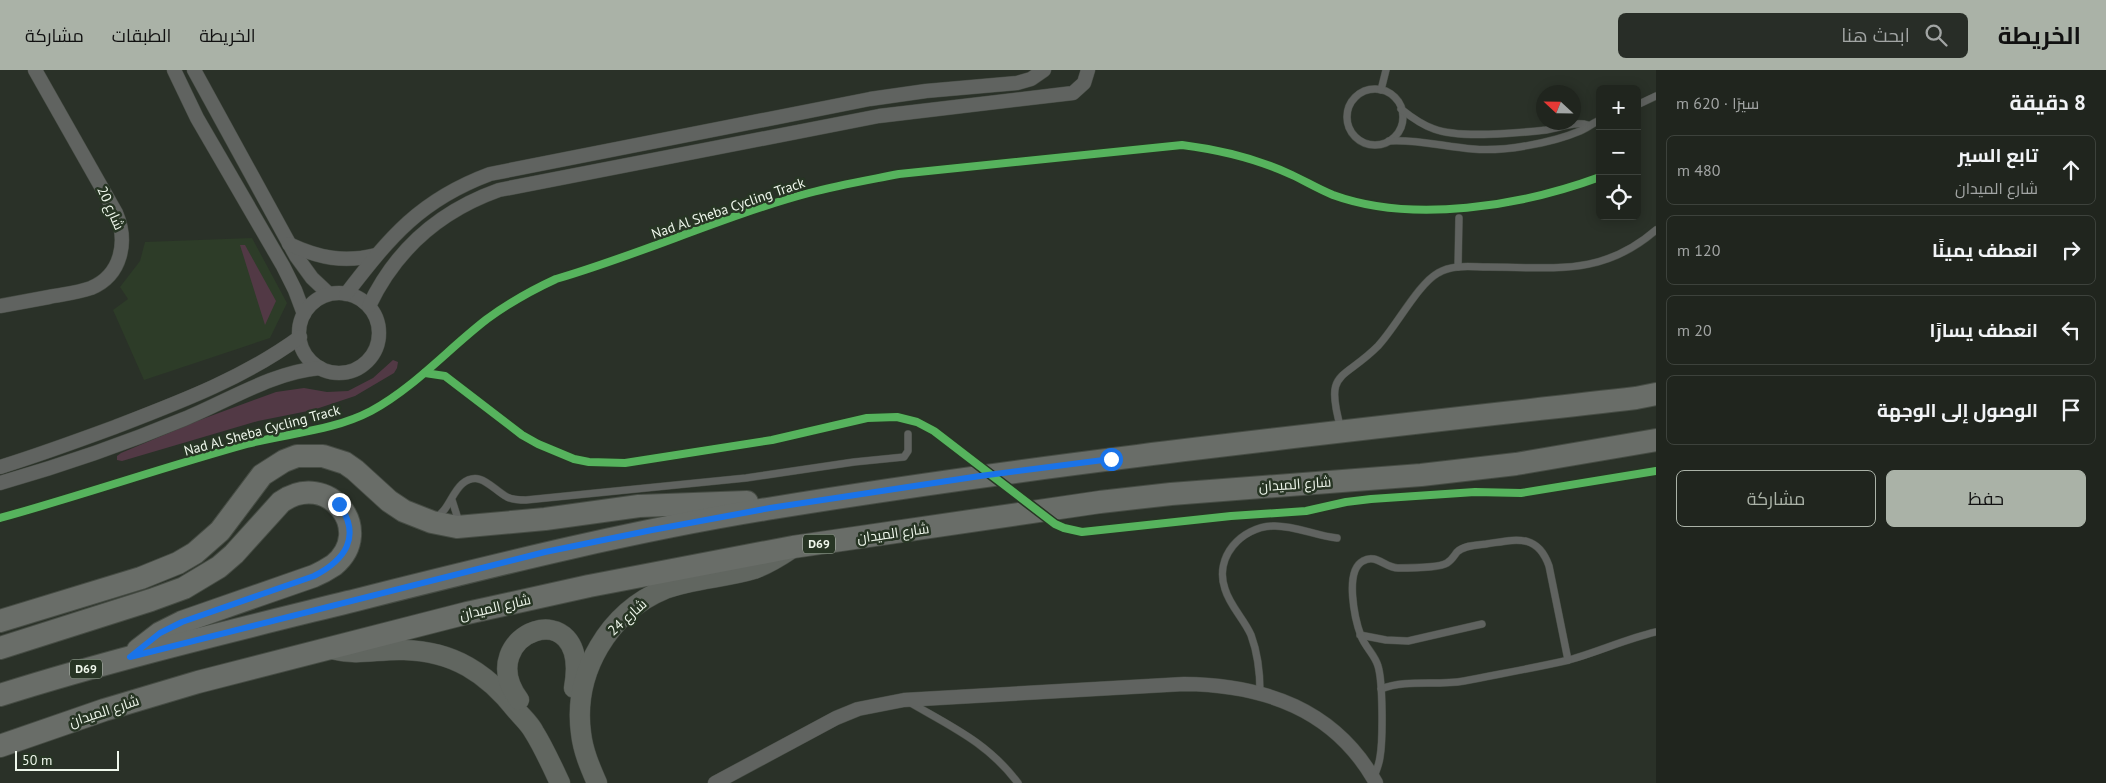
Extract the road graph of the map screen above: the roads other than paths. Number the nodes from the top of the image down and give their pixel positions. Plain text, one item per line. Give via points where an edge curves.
1 (35, 70) edge
2 (174, 70) edge
3 (194, 70) edge
4 (1044, 70) edge
5 (1088, 70) edge
6 (1386, 70) edge
7 (1381, 90) junction
8 (1656, 96) edge
9 (1641, 103) edge
10 (214, 108) junction
11 (1401, 109) junction
12 (197, 118) junction
13 (1596, 122) edge
14 (1588, 125) junction
15 (1389, 141) junction
16 (1459, 218) dead end
17 (1656, 230) edge
18 (289, 244) junction
19 (376, 255) junction
20 (1458, 267) junction
21 (329, 294) junction
22 (346, 294) junction
23 (0, 306) edge
24 (369, 306) junction
25 (304, 314) junction
26 (300, 337) junction
27 (320, 368) junction
28 (1656, 394) edge
29 (1342, 432) junction
30 (908, 434) dead end
31 (1656, 440) edge
32 (0, 467) edge
33 (0, 483) edge
34 (452, 500) junction
35 (770, 508) junction
36 (429, 521) junction
37 (461, 527) junction
38 (1337, 538) dead end
39 (793, 547) junction
40 (0, 621) edge
41 (1482, 624) dead end
42 (1656, 632) edge
43 (1360, 635) junction
44 (0, 648) edge
45 (331, 649) junction
46 (130, 657) junction
47 (1568, 660) junction
48 (1381, 689) junction
49 (1260, 692) junction
50 (0, 695) edge
51 (904, 700) junction
52 (580, 712) junction
53 (534, 732) junction
54 (0, 746) edge
55 (1374, 781) edge
56 (560, 783) edge
57 (597, 783) edge
58 (716, 783) edge
59 (1018, 783) edge

1 - 23 street, شارع 20 via 116,213 121,224 122,249 112,272 92,287
2 - 12 street
3 - 10 street
4 - 19 street via 1017,83 870,99 490,174 435,200 404,225
5 - 24 street via 1084,84 1073,93 879,116 499,190 454,210 428,228 394,264
6 - 7 lane
7 - 11 lane via 1394,96
7 - 15 lane via 1367,91 1352,101 1347,122 1355,137 1365,144
8 - 9 lane
10 - 12 street
10 - 18 street
11 - 14 lane via 1433,129 1460,134
11 - 15 lane via 1402,124
12 - 25 street via 283,266
13 - 14 lane
14 - 15 lane via 1581,131 1562,137 1500,150
16 - 20 lane
17 - 20 lane via 1629,250 1609,260 1588,265
18 - 19 street via 320,257 334,259 362,259
18 - 21 street via 303,266
19 - 22 street
20 - 29 lane via 1438,272 1430,279 1376,348 1340,378 1334,396
21 - 22 street
21 - 25 street via 317,300
22 - 24 street
24 - 27 street via 379,329 373,354 353,370 336,373
25 - 26 street
26 - 27 street via 308,358
26 - 32 street via 264,362 225,382 138,418
27 - 33 street via 292,372 109,448
28 - 29 main road, D69
29 - 35 main road, D69 via 1036,468
30 - 34 lane via 908,451 901,458 746,478 526,500 512,499 490,483 473,479 460,487
31 - 39 main road, شارع الميدان / D69 via 1516,464 1127,499
34 - 36 lane via 446,509
34 - 37 lane
35 - 37 main road via 741,501 639,506
35 - 46 main road, D69 via 545,552
36 - 37 main road
36 - 40 main road via 388,501 345,463 323,456 297,456 262,475 220,531 178,563 141,578
38 - 49 lane via 1284,527 1264,527 1237,540 1227,555 1222,571 1224,588 1256,651
39 - 45 main road, شارع الميدان / D69 via 589,586 467,613
39 - 52 street, شارع 24 via 759,567 664,589 636,606 612,628 596,652 585,679
41 - 43 lane via 1408,641
42 - 47 lane
43 - 47 lane via 1352,586 1356,567 1362,561 1370,558 1399,568 1440,565 1466,547 1518,539 1539,547 1546,556
43 - 48 lane via 1378,666
44 - 46 main road via 184,588 224,563 281,502 297,493 324,494 339,504 348,520 350,538 334,565 314,576 182,622 155,637
45 - 53 street via 361,654 423,651 456,661 492,682
45 - 54 main road, شارع الميدان / D69 via 198,682
46 - 50 main road, D69
47 - 48 lane via 1462,681 1397,684
48 - 55 lane via 1380,758
49 - 51 street via 1213,684 1184,684
49 - 55 street via 1309,713 1331,728 1361,758
51 - 58 street via 881,703 836,718
51 - 59 lane via 994,754
52 - 53 street via 573,697 577,672 574,650 559,632 536,630 517,641 507,672 509,685 529,716
52 - 57 street, شارع 24 via 585,754
53 - 56 street

